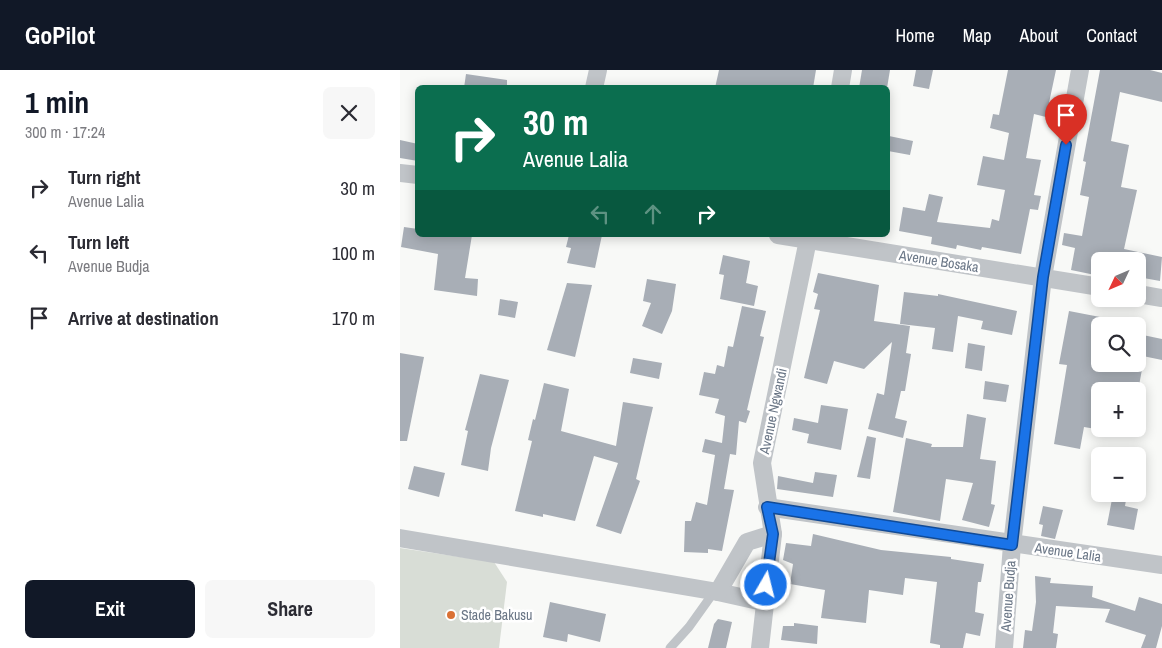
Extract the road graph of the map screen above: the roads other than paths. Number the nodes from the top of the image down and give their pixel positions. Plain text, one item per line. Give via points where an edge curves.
1 (598, 70) edge
2 (843, 70) edge
3 (1080, 70) edge
4 (595, 85) edge
5 (840, 85) edge
6 (400, 173) edge
7 (415, 175) edge
8 (809, 238) edge
9 (1043, 277) junction
10 (1091, 285) edge
11 (1146, 295) edge
12 (1162, 298) edge
13 (767, 507) junction
14 (773, 534) junction
15 (400, 538) edge
16 (1012, 545) junction
17 (1162, 565) edge
18 (718, 592) junction
19 (763, 602) junction
20 (670, 648) edge
21 (760, 648) edge
22 (1004, 648) edge

1 - 4 street
2 - 5 street
3 - 9 street, Avenue Budja
6 - 7 street
8 - 9 street, Avenue Bosaka
8 - 13 street, Avenue Ngwandi via 762,463
9 - 10 street, Avenue Bosaka
9 - 16 street, Avenue Budja
11 - 12 street
13 - 14 street, Avenue Ngwandi
13 - 16 street, Avenue Lalia
14 - 18 street via 747,542
14 - 19 street, Avenue Ngwandi
15 - 18 street
16 - 17 street, Avenue Lalia
16 - 22 street, Avenue Budja
18 - 19 street
18 - 20 lane via 714,592
19 - 21 street, Avenue Ngwandi

